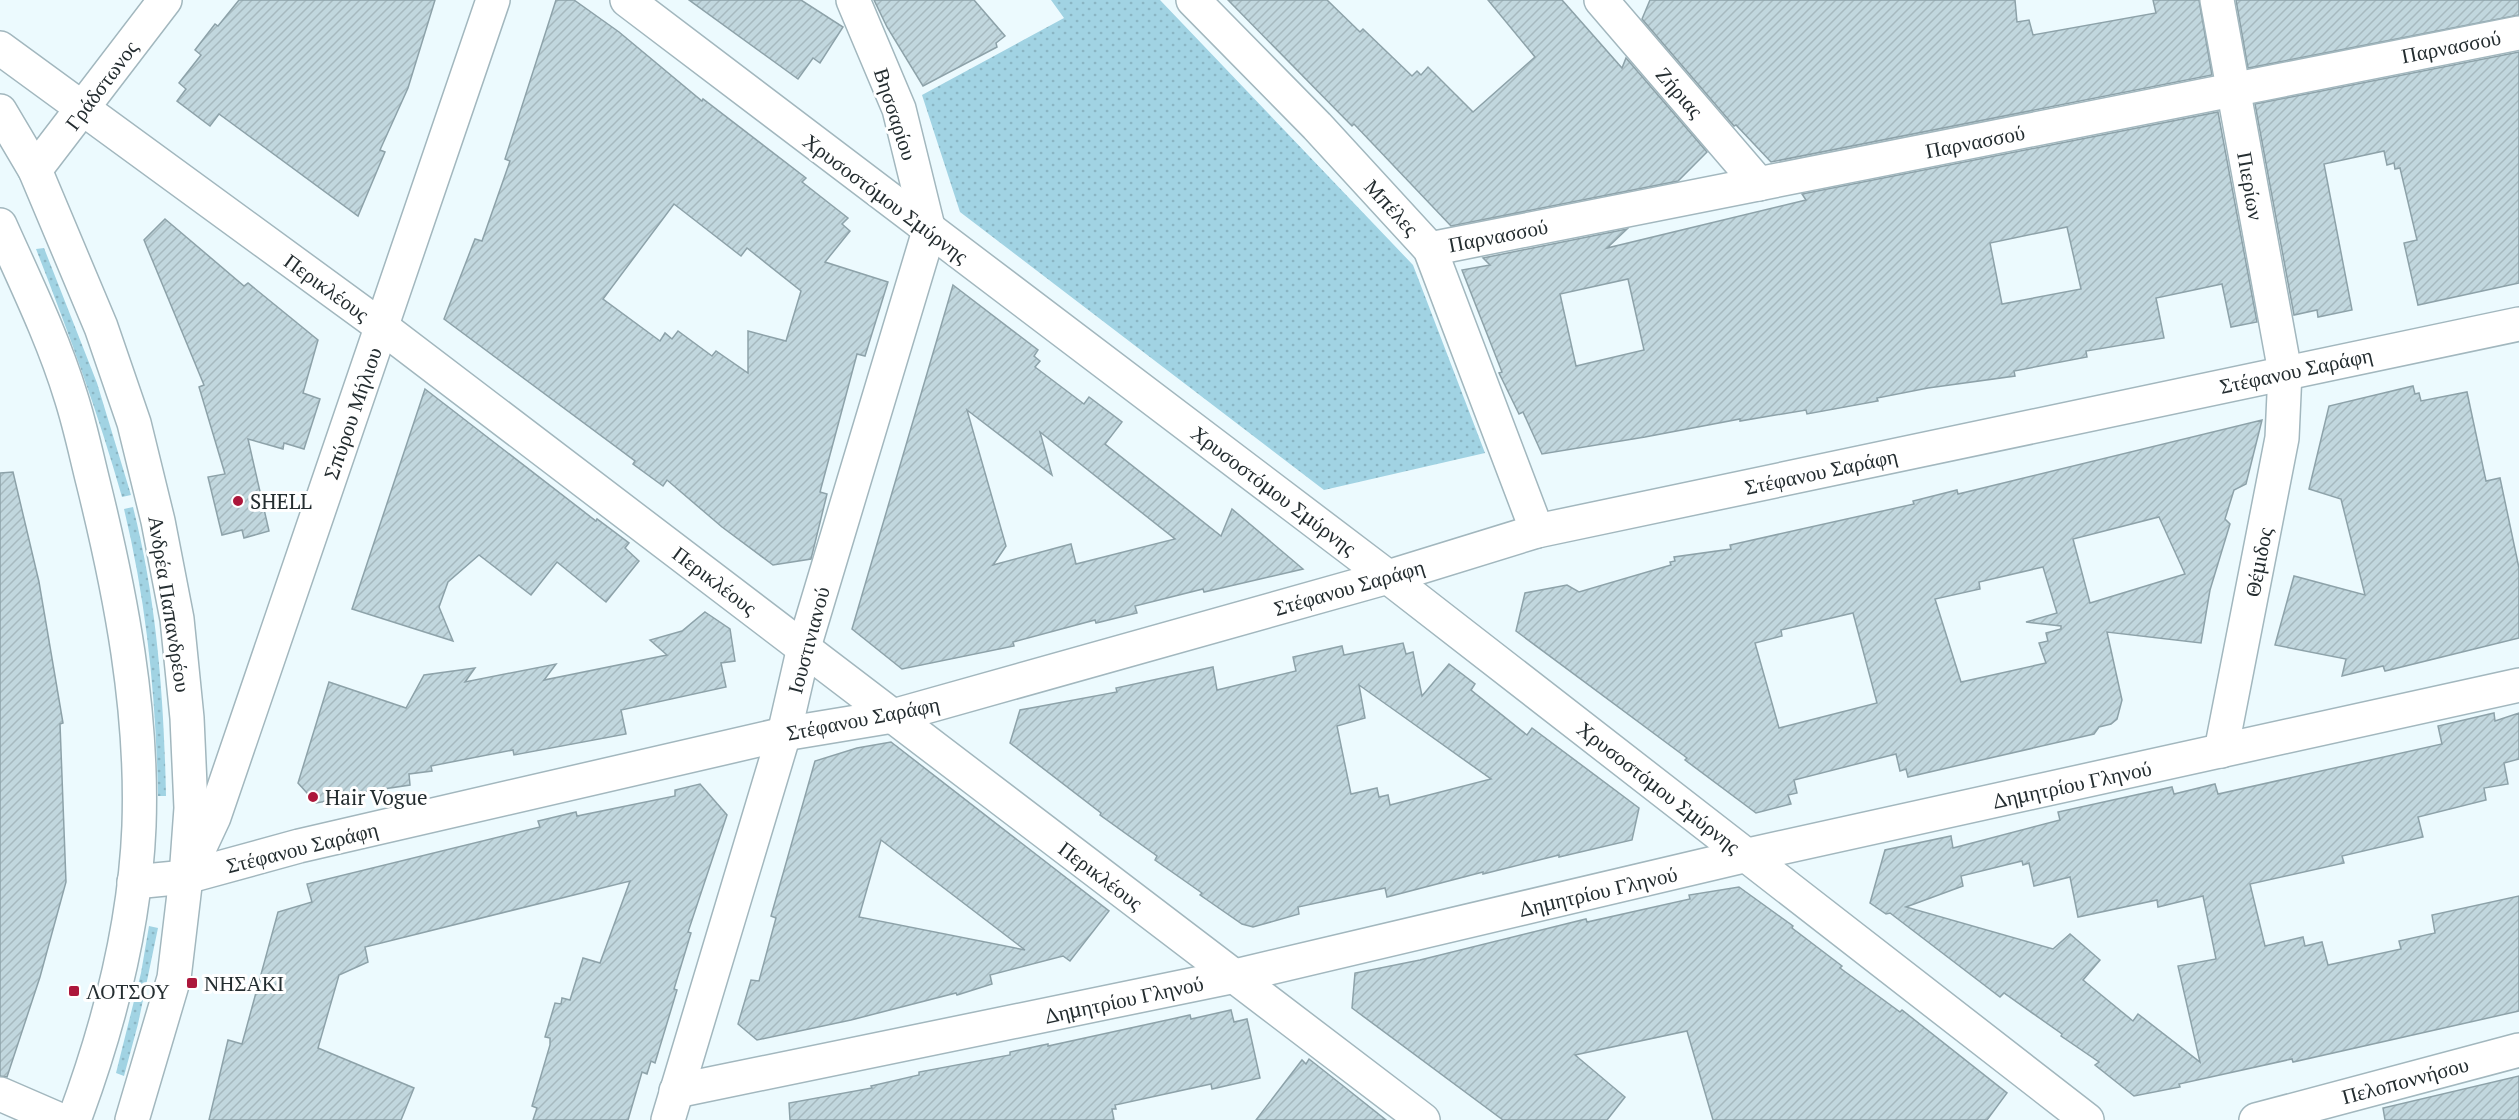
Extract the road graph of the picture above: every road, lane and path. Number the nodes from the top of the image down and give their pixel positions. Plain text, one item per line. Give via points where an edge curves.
1 (165, 0) edge
2 (494, 0) edge
3 (627, 0) edge
4 (853, 0) edge
5 (1193, 0) edge
6 (1601, 0) edge
7 (2217, 0) edge
8 (2519, 33) edge
9 (0, 48) edge
10 (2233, 89) junction
11 (82, 110) junction
12 (0, 111) edge
13 (35, 170) junction
14 (1759, 184) junction
15 (0, 225) edge
16 (929, 231) junction
17 (1430, 249) junction
18 (2519, 324) edge
19 (382, 327) junction
20 (2285, 372) junction
21 (1537, 531) junction
22 (1388, 577) junction
23 (804, 647) junction
24 (2519, 685) edge
25 (894, 716) junction
26 (784, 734) junction
27 (2221, 751) junction
28 (1748, 855) junction
29 (186, 877) junction
30 (134, 882) junction
31 (1235, 976) junction
32 (2519, 1050) edge
33 (0, 1094) edge
34 (672, 1106) edge
35 (60, 1120) edge
36 (74, 1120) edge
37 (132, 1120) edge
38 (1423, 1120) edge
39 (2086, 1120) edge
40 (2256, 1120) edge

1 - 11 street, Γράδστωνος
2 - 19 street, Σπύρου Μήλιου
3 - 16 street, Χρυσοστόμου Σμύρνης
4 - 16 street, Βησσαρίου via 899,109
5 - 17 street, Μπέλες
6 - 14 street, Ζήριας
7 - 10 street, Πιερίων
8 - 10 street, Παρνασσού
9 - 11 street, Περικλέους
10 - 14 street, Παρνασσού
10 - 20 street, Πιερίων
11 - 13 street, Γράδστωνος
11 - 19 street, Περικλέους
12 - 13 street, Ανδρέα Παπανδρέου
13 - 29 street, Ανδρέα Παπανδρέου via 104,337 134,423 158,521 177,619 187,718 191,808
14 - 17 street, Παρνασσού
15 - 30 street via 71,396 117,576 132,673 136,732 139,826
16 - 22 street, Χρυσοστόμου Σμύρνης
16 - 23 street, Ιουστινιανού
17 - 21 street, Μπέλες
18 - 20 street, Στέφανου Σαράφη
19 - 23 street, Περικλέους
19 - 29 street, Σπύρου Μήλιου via 214,817
20 - 21 street, Στέφανου Σαράφη
20 - 27 street, Θέμιδος via 2282,438
21 - 22 street, Στέφανου Σαράφη
22 - 25 street, Στέφανου Σαράφη
22 - 28 street, Χρυσοστόμου Σμύρνης
23 - 25 street, Περικλέους
23 - 26 street, Ιουστινιανού
24 - 27 street, Δημητρίου Γληνού
25 - 26 street, Στέφανου Σαράφη
25 - 31 street, Περικλέους
26 - 29 street, Στέφανου Σαράφη via 299,846
26 - 34 street, Ιουστινιανού
27 - 28 street, Δημητρίου Γληνού
28 - 31 street, Δημητρίου Γληνού
28 - 39 street, Χρυσοστόμου Σμύρνης
29 - 30 street
29 - 37 street, Ανδρέα Παπανδρέου via 174,978
30 - 36 street via 112,998
31 - 34 street, Δημητρίου Γληνού
31 - 38 street, Περικλέους
32 - 40 street, Πελοποννήσου
33 - 35 street

